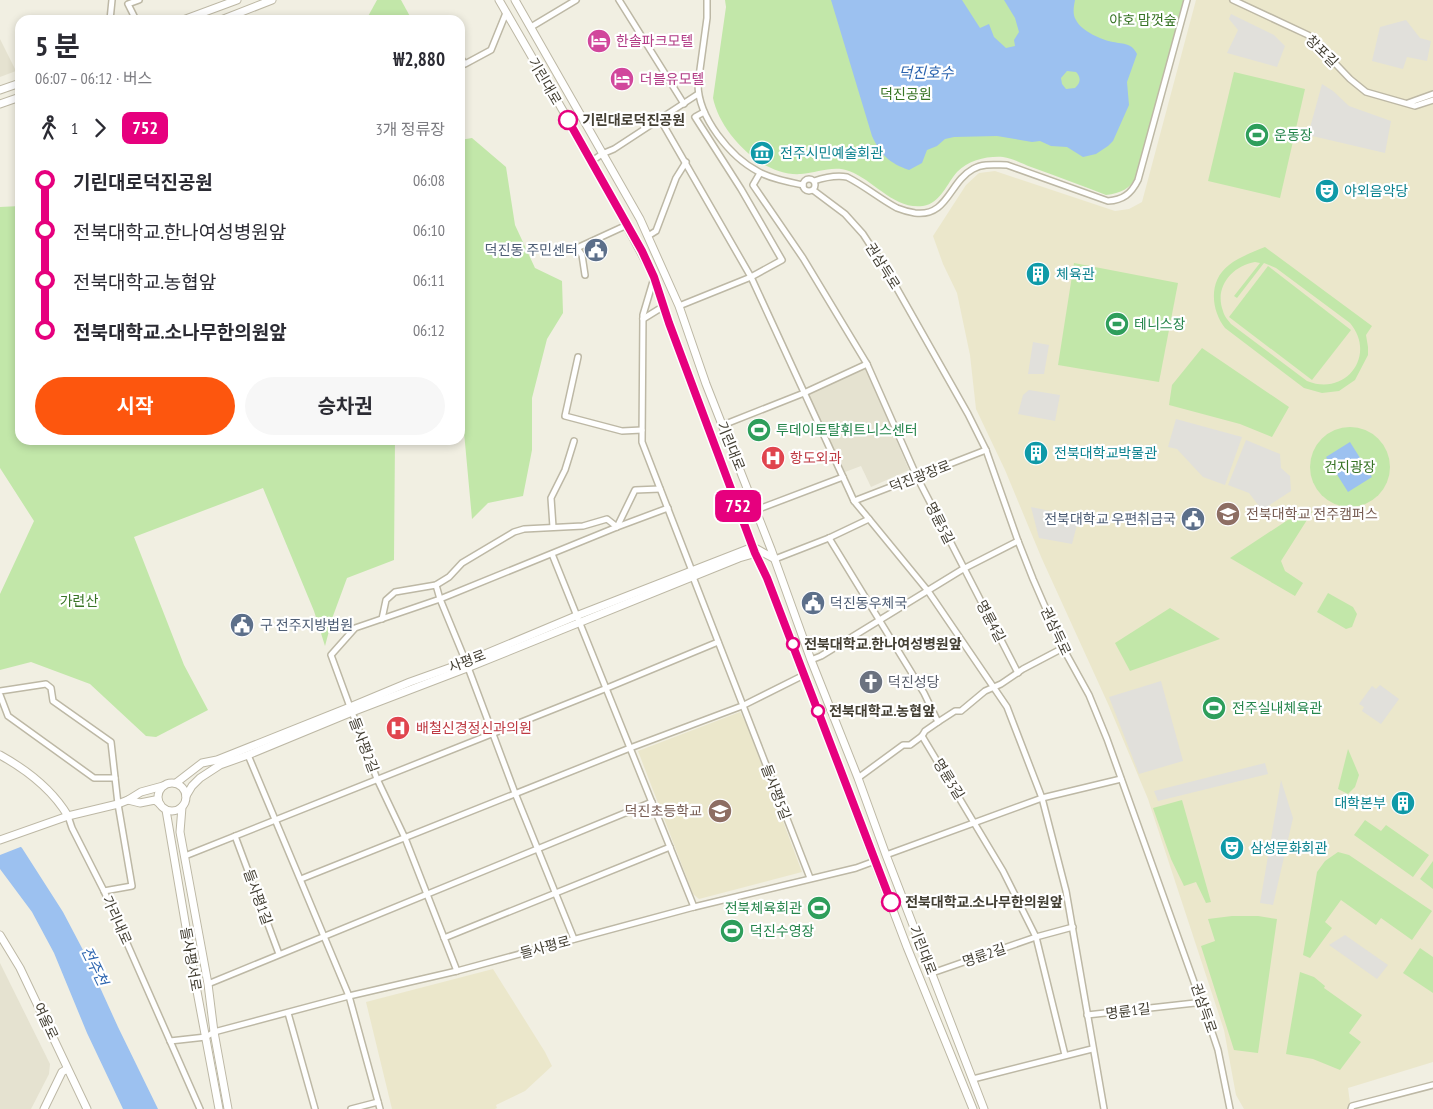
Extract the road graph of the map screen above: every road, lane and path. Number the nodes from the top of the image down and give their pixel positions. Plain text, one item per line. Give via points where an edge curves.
1 (112, 0) edge
2 (139, 0) edge
3 (272, 0) edge
4 (499, 0) edge
5 (515, 0) edge
6 (576, 0) edge
7 (619, 0) edge
8 (707, 0) edge
9 (1187, 0) edge
10 (1233, 0) edge
11 (232, 1) edge
12 (506, 13) junction
13 (110, 15) edge
14 (134, 15) edge
15 (197, 15) edge
16 (234, 15) edge
17 (531, 27) junction
18 (465, 64) edge
19 (15, 85) edge
20 (0, 90) edge
21 (698, 94) junction
22 (1433, 94) edge
23 (15, 99) edge
24 (1433, 100) edge
25 (1408, 103) junction
26 (0, 104) edge
27 (684, 104) junction
28 (704, 112) junction
29 (660, 119) junction
30 (602, 154) junction
31 (592, 161) junction
32 (686, 162) junction
33 (760, 173) junction
34 (814, 181) junction
35 (753, 185) junction
36 (803, 185) junction
37 (741, 189) junction
38 (813, 190) junction
39 (627, 225) junction
40 (648, 236) junction
41 (585, 275) dead end
42 (654, 277) junction
43 (751, 277) junction
44 (664, 306) junction
45 (679, 306) junction
46 (643, 319) junction
47 (578, 357) dead end
48 (867, 364) junction
49 (804, 393) junction
50 (723, 425) junction
51 (642, 430) junction
52 (574, 441) dead end
53 (986, 450) junction
54 (917, 477) junction
55 (843, 478) junction
56 (660, 488) junction
57 (854, 502) junction
58 (668, 508) junction
59 (756, 510) junction
60 (869, 520) junction
61 (553, 527) junction
62 (617, 527) junction
63 (829, 538) junction
64 (1018, 541) junction
65 (771, 549) junction
66 (757, 551) junction
67 (552, 554) junction
68 (775, 559) junction
69 (964, 569) junction
70 (693, 574) junction
71 (436, 585) junction
72 (928, 591) junction
73 (440, 600) junction
74 (382, 619) junction
75 (577, 619) junction
76 (879, 620) junction
77 (718, 642) junction
78 (1063, 648) junction
79 (811, 660) junction
80 (466, 665) junction
81 (1018, 673) junction
82 (804, 675) junction
83 (996, 687) junction
84 (607, 688) junction
85 (0, 693) edge
86 (742, 706) junction
87 (351, 709) junction
88 (938, 722) junction
89 (492, 734) junction
90 (922, 736) junction
91 (630, 748) junction
92 (0, 755) edge
93 (248, 755) junction
94 (115, 778) junction
95 (858, 778) junction
96 (377, 779) junction
97 (1122, 779) junction
98 (176, 783) junction
99 (163, 786) junction
100 (514, 793) junction
101 (186, 796) junction
102 (1042, 798) junction
103 (128, 800) junction
104 (652, 802) junction
105 (118, 804) junction
106 (160, 804) junction
107 (182, 807) junction
108 (166, 810) junction
109 (68, 816) junction
110 (276, 820) junction
111 (975, 822) junction
112 (236, 836) junction
113 (405, 838) junction
114 (0, 840) edge
115 (182, 843) joint
116 (670, 847) junction
117 (537, 850) junction
118 (886, 855) junction
119 (185, 856) junction
120 (875, 861) junction
121 (810, 878) junction
122 (301, 879) junction
123 (104, 891) junction
124 (554, 892) junction
125 (427, 895) junction
126 (694, 907) junction
127 (1073, 927) junction
128 (0, 935) edge
129 (324, 936) junction
130 (1036, 937) junction
131 (444, 938) junction
132 (574, 939) junction
133 (279, 954) junction
134 (456, 971) junction
135 (932, 973) junction
136 (208, 984) junction
137 (349, 996) junction
138 (1202, 1001) junction
139 (288, 1012) junction
140 (1087, 1015) junction
141 (214, 1032) junction
142 (206, 1036) junction
143 (170, 1041) junction
144 (1092, 1049) junction
145 (1066, 1055) junction
146 (68, 1069) junction
147 (973, 1080) junction
148 (1433, 1085) edge
149 (378, 1102) junction
150 (1367, 1106) edge
151 (44, 1109) edge
152 (87, 1109) edge
153 (200, 1109) edge
154 (219, 1109) edge
155 (228, 1109) edge
156 (315, 1109) edge
157 (351, 1109) edge
158 (380, 1109) edge
159 (973, 1109) edge
160 (984, 1109) edge
161 (1104, 1109) edge
162 (1230, 1109) edge
163 (1351, 1109) edge

1 - 13 street
2 - 14 street via 128,4
3 - 16 street
4 - 12 street, 기린대로
5 - 17 street, 기린대로
6 - 17 street
7 - 27 street
8 - 21 street, 권삼득로
9 - 34 street via 1138,180 1125,197 1108,201 1007,165 990,164 964,175 946,200 933,212 924,214 897,208 847,177
10 - 25 street, 창포길 via 1308,35 1350,80 1366,92
11 - 15 street
12 - 18 street via 491,50
12 - 31 street, 기린대로
17 - 30 street, 기린대로
19 - 20 street
21 - 27 street
21 - 28 street, 권삼득로
22 - 25 street
23 - 26 street
24 - 25 street, 창포길 via 1415,106
27 - 29 street
28 - 33 street, 권삼득로 via 735,156
28 - 37 street via 695,117
29 - 30 street
29 - 32 street
30 - 31 street
30 - 40 street, 기린대로
31 - 39 street, 기린대로
32 - 40 street via 676,178 656,231
32 - 43 street
33 - 35 street
33 - 36 street, 권삼득로
34 - 36 street via 807,179
34 - 38 street via 816,187
35 - 37 street
35 - 48 street, 명륜5길 via 803,258
36 - 38 street, 권삼득로 via 807,191
37 - 43 street via 782,260
38 - 53 street, 권삼득로 via 845,214 887,270
39 - 41 street via 577,248 582,255
39 - 42 street, 기린대로
40 - 45 street, 기린대로
42 - 44 street, 기린대로
42 - 46 street, 들사평5길
43 - 45 street
43 - 49 street
44 - 46 street
44 - 66 street, 기린대로
45 - 50 street, 기린대로
46 - 51 street, 들사평5길
47 - 51 street via 565,416 622,431
48 - 49 street
48 - 54 street, 명륜5길
49 - 50 street
49 - 55 street
50 - 59 street, 기린대로
51 - 56 street, 들사평5길 via 642,442
52 - 61 street via 551,498
53 - 54 street, 덕진광장로
53 - 64 street, 권삼득로
54 - 57 street, 덕진광장로
54 - 69 street, 명륜5길
55 - 57 street
55 - 59 street
56 - 58 street, 들사평5길
56 - 62 street via 635,490
57 - 60 street
58 - 62 street
58 - 70 street, 들사평5길
59 - 65 street, 기린대로
60 - 63 street
60 - 72 street
61 - 62 street via 583,526 607,519
61 - 71 street via 514,532 462,563 450,577
62 - 67 street
63 - 68 street
63 - 76 street
64 - 69 street
64 - 78 street, 권삼득로
65 - 66 street, 사평로
65 - 68 street, 기린대로
66 - 68 street
66 - 70 street, 사평로
66 - 82 street, 기린대로
67 - 73 street
67 - 75 street
68 - 79 street, 기린대로
69 - 72 street
69 - 81 street, 명륜4길
70 - 75 street, 사평로
70 - 77 street, 들사평5길
71 - 73 street
71 - 74 street via 395,592 386,600
72 - 76 street
72 - 83 street
73 - 74 street
73 - 80 street
74 - 87 street, 들사평2길 via 355,628 331,656
75 - 80 street, 사평로
75 - 84 street
76 - 79 street
76 - 88 street
77 - 84 street, 들사평2길
77 - 86 street, 들사평5길
78 - 81 street
78 - 97 street, 권삼득로 via 1089,694
79 - 95 street, 기린대로
80 - 87 street, 사평로
80 - 89 street
81 - 83 street
82 - 86 street
82 - 120 street, 기린대로
83 - 88 street via 961,712 955,711
83 - 102 street via 1007,707
84 - 89 street, 들사평2길
84 - 91 street
85 - 94 street via 8,716 94,778
85 - 94 street via 46,684 51,688 53,701 111,742
86 - 91 street
86 - 121 street, 들사평5길
87 - 93 street, 사평로
87 - 96 street, 들사평2길
87 - 98 street, 사평로 via 202,763
88 - 90 street
89 - 96 street, 들사평2길
89 - 100 street
90 - 95 street via 910,745 902,746
90 - 111 street, 명륜3길
91 - 100 street
91 - 104 street
92 - 109 street, 가리내로 via 42,783
93 - 101 street, 사평로 via 213,769 192,786
93 - 110 street
94 - 105 street
95 - 118 street, 기린대로
96 - 110 street, 들사평2길
96 - 113 street, 들사평2길
97 - 102 street
97 - 138 street, 권삼득로
98 - 99 street, 사평로
98 - 101 street
99 - 103 street, 사평로 via 141,792
99 - 106 street via 158,796
100 - 113 street
100 - 117 street
101 - 107 street, 사평로
102 - 111 street
102 - 127 street
103 - 105 street, 사평로
103 - 106 street via 140,803 155,800
104 - 116 street
104 - 117 street
105 - 109 street, 사평로
105 - 123 street via 132,886
106 - 108 street
107 - 108 street
107 - 115 street, 사평로
108 - 142 street, 들사평서로
109 - 114 street, 사평로
109 - 123 street, 가리내로
110 - 112 street
110 - 122 street
111 - 118 street
111 - 130 street, 명륜3길
112 - 119 street
112 - 133 street, 들사평1길
113 - 122 street
113 - 125 street, 들사평2길
115 - 119 street, 들사평서로
116 - 124 street
116 - 126 street
117 - 124 street
117 - 125 street
118 - 135 street, 기린대로
119 - 136 street, 들사평서로
120 - 121 street, 들사평로
120 - 159 street, 기린대로
121 - 126 street, 들사평로
122 - 129 street
123 - 143 street, 가리내로
124 - 131 street
124 - 132 street
125 - 129 street
125 - 131 street, 들사평2길
126 - 132 street, 들사평로
127 - 130 street, 명륜2길
127 - 140 street
128 - 146 street, 여울로 via 20,968
129 - 133 street
129 - 137 street
130 - 135 street, 명륜2길
130 - 145 street
131 - 134 street, 들사평2길
132 - 134 street, 들사평로
133 - 136 street
134 - 137 street, 들사평로
135 - 147 street, 기린대로
136 - 141 street, 들사평서로
137 - 139 street, 들사평로
137 - 149 street
138 - 140 street, 명륜1길
138 - 162 street, 권삼득로 via 1218,1050
139 - 141 street, 들사평로
139 - 156 street
140 - 144 street, 명륜1길
141 - 142 street, 들사평로
141 - 155 street, 들사평서로
142 - 143 street, 들사평로
142 - 154 street, 들사평서로
143 - 153 street, 가리내로
144 - 145 street
144 - 161 street, 명륜1길
145 - 147 street
146 - 151 street via 62,1072
146 - 152 street, 여울로
147 - 160 street, 기린대로
148 - 150 street
149 - 157 street
149 - 158 street
150 - 163 street via 1352,1106

